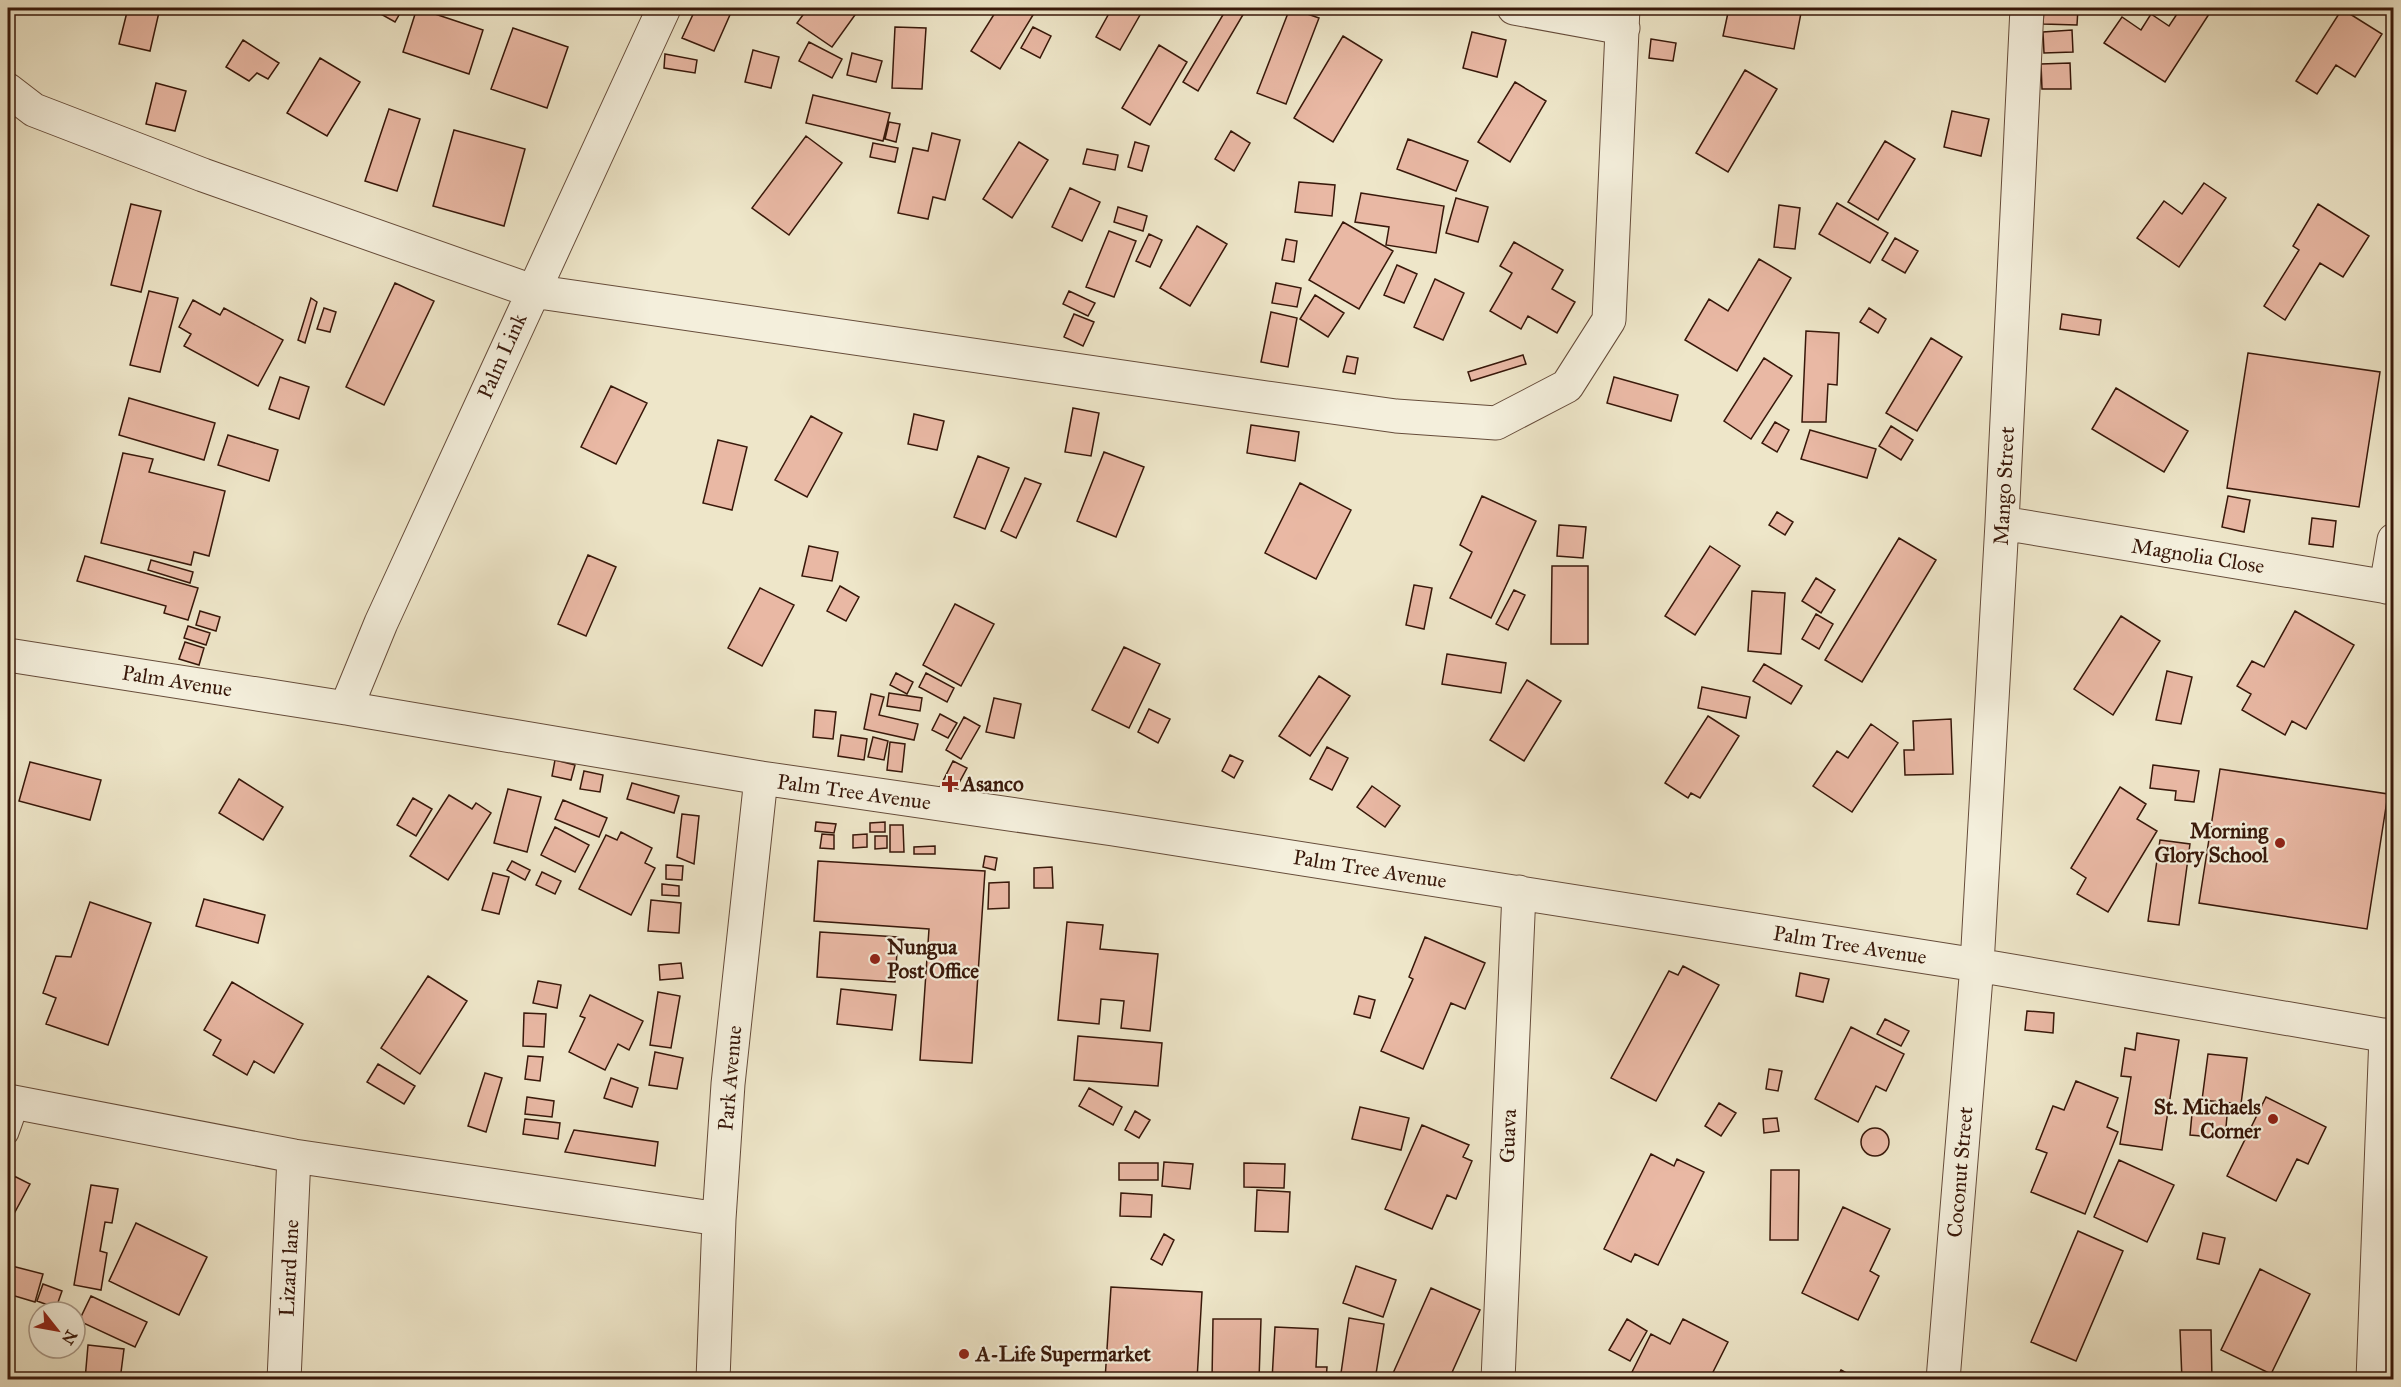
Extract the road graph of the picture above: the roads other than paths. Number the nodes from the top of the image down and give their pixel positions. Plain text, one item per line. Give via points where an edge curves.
1 (664, 8) edge
2 (1514, 8) edge
3 (2027, 8) edge
4 (1623, 18) edge
5 (8, 90) edge
6 (532, 291) junction
7 (2002, 523) junction
8 (2394, 540) edge
9 (2390, 588) edge
10 (8, 655) edge
11 (346, 708) junction
12 (761, 778) junction
13 (1519, 892) junction
14 (1977, 965) junction
15 (2390, 1036) edge
16 (13, 1102) edge
17 (8, 1134) edge
18 (294, 1156) junction
19 (719, 1219) junction
20 (284, 1380) edge
21 (712, 1380) edge
22 (1498, 1380) edge
23 (1943, 1380) edge
24 (2373, 1380) edge

1 - 6 street, Palm Link
2 - 4 street
3 - 7 street, Mango Street
4 - 6 street via 1609,320 1567,386 1496,423 1396,416 1279,400
5 - 6 street via 34,110 203,175
6 - 11 street, Palm Link
7 - 9 street, Magnolia Close
7 - 14 street, Mango Street
8 - 9 street
10 - 11 street, Palm Avenue
11 - 12 street, Palm Tree Avenue
12 - 13 street, Palm Tree Avenue
12 - 19 street, Park Avenue via 728,1084
13 - 14 street, Palm Tree Avenue
13 - 22 street, Guava
14 - 15 street, Palm Tree Avenue
14 - 23 street, Coconut Street
15 - 24 street
16 - 17 lane
16 - 18 street
18 - 19 street
18 - 20 street, Lizard lane
19 - 21 street, Park Avenue

